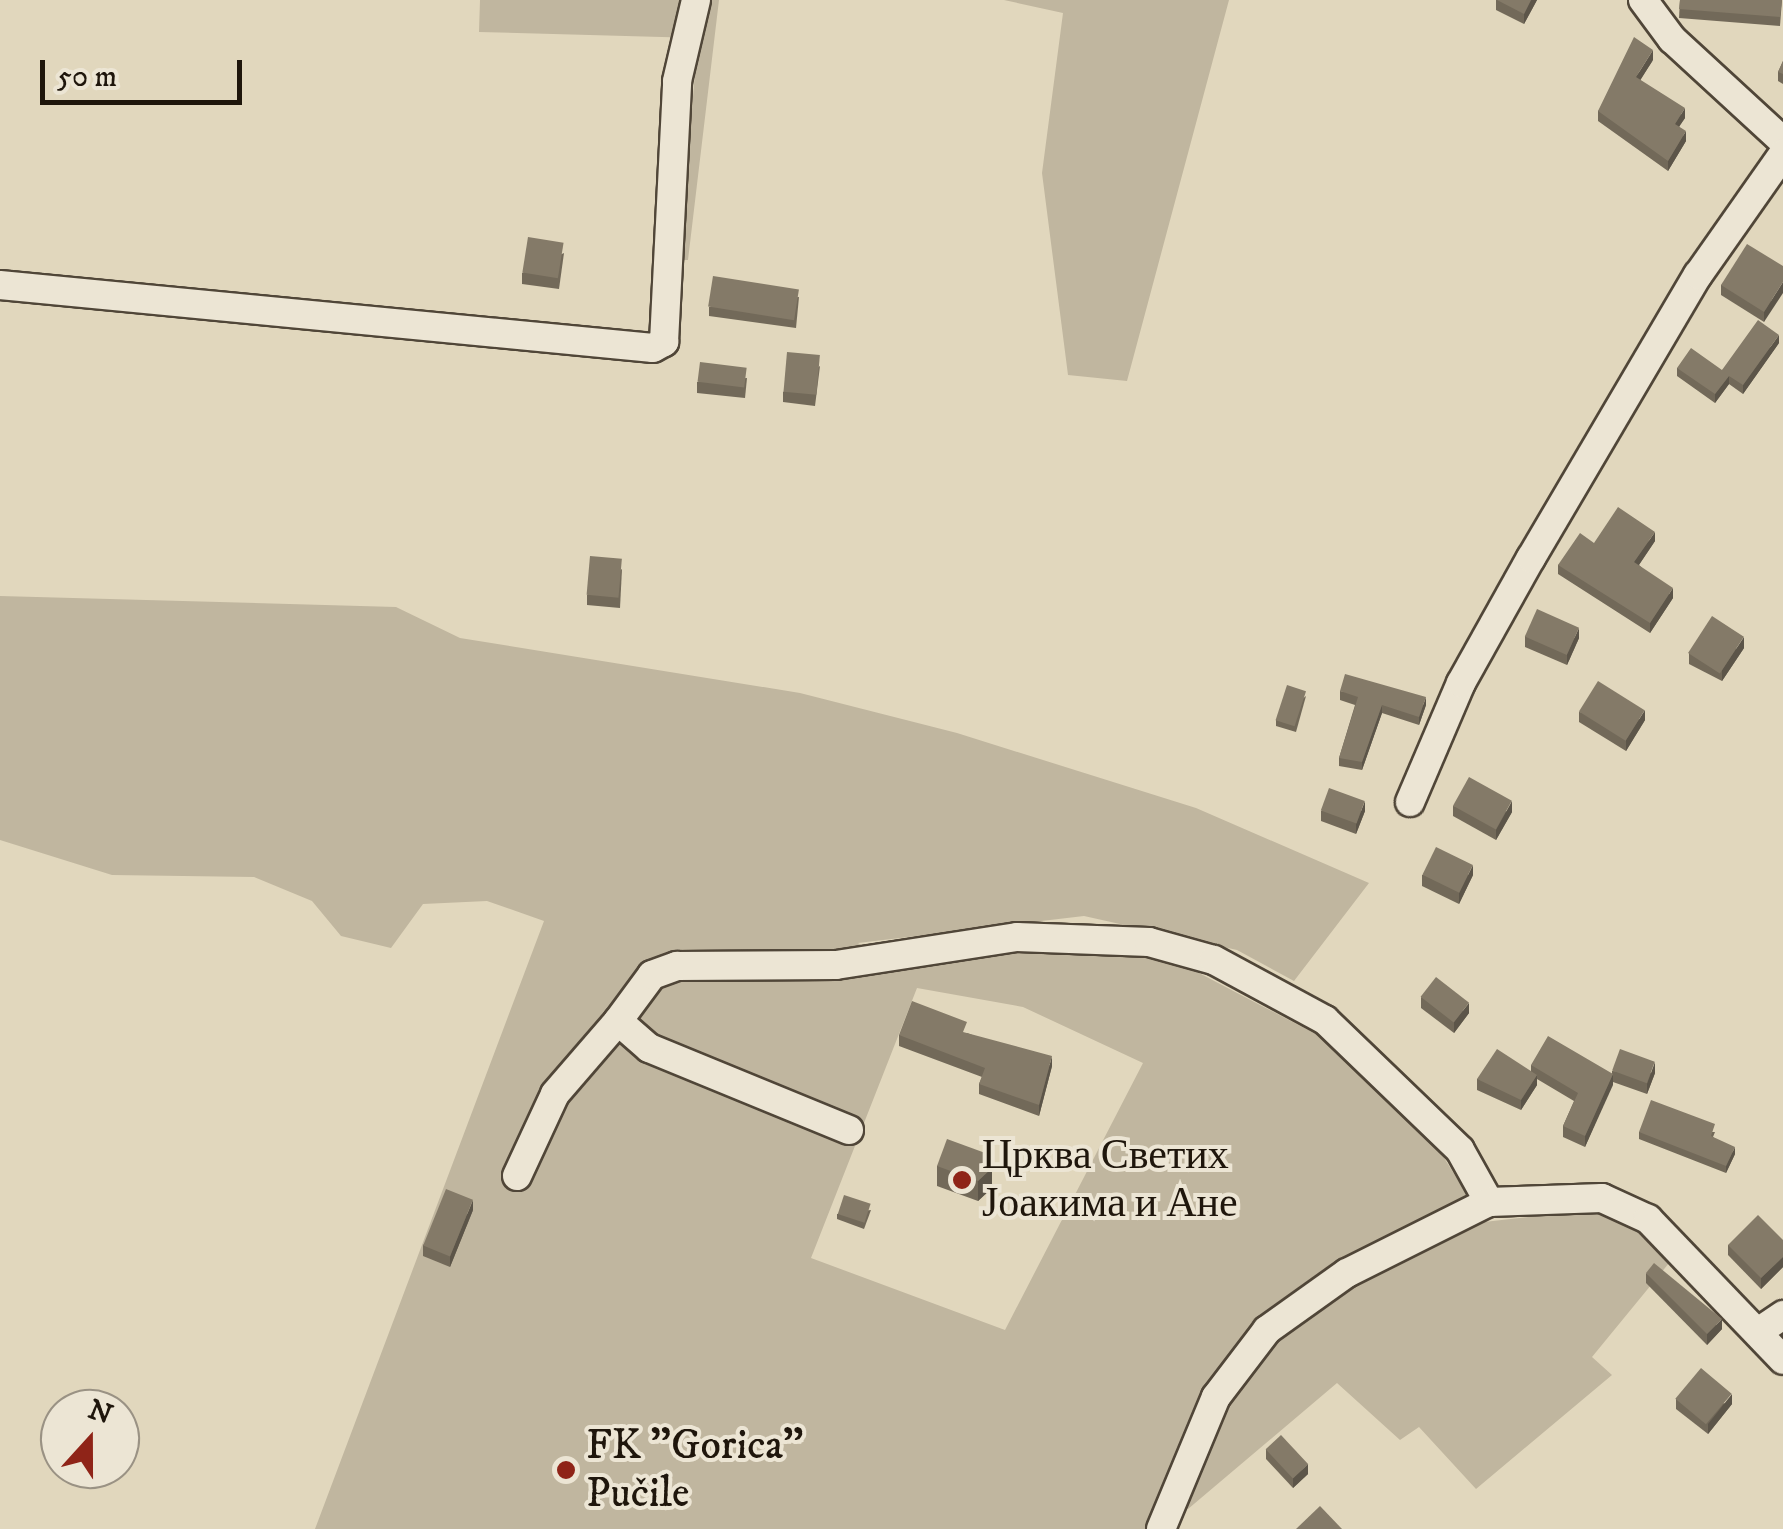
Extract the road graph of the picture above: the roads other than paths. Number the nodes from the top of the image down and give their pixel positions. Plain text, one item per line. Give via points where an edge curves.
1 (696, 0) edge
2 (1643, 0) edge
3 (1783, 141) edge
4 (1783, 154) edge
5 (0, 285) edge
6 (1410, 802) dead end
7 (618, 1021) junction
8 (849, 1130) dead end
9 (517, 1176) dead end
10 (1488, 1202) junction
11 (1772, 1323) edge
12 (1783, 1360) edge
13 (1161, 1529) edge

1 - 5 street via 677,80 664,342 653,348
2 - 3 street via 1672,39
4 - 6 street via 1698,275 1531,558
7 - 8 street via 648,1048
7 - 9 street via 555,1094
7 - 10 street via 652,976 677,966 836,965 1017,936 1149,942 1214,960 1325,1020 1460,1150
10 - 11 street via 1602,1198 1648,1219
10 - 13 street via 1347,1272 1268,1330 1216,1397
11 - 12 street

